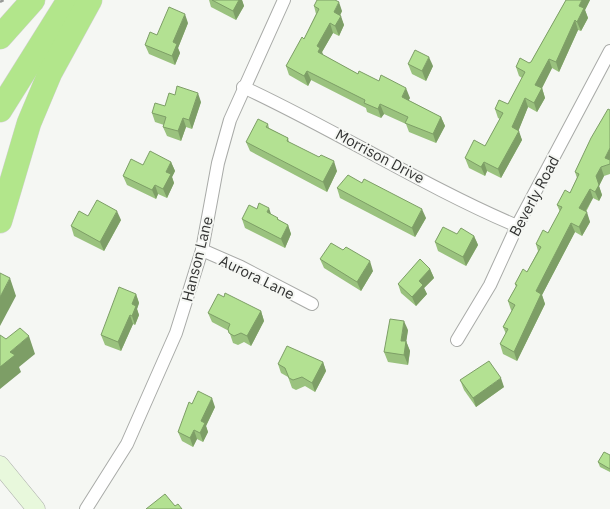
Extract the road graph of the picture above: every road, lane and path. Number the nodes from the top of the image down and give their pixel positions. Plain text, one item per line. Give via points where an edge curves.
1 (4, 0) edge
2 (33, 0) edge
3 (50, 0) edge
4 (69, 0) edge
5 (90, 0) edge
6 (284, 0) edge
7 (0, 2) edge
8 (0, 37) edge
9 (610, 51) edge
10 (0, 79) edge
11 (243, 87) junction
12 (0, 110) edge
13 (0, 221) edge
14 (517, 226) junction
15 (202, 250) junction
16 (312, 304) dead end
17 (457, 340) dead end
18 (0, 465) edge
19 (36, 509) edge
20 (86, 509) edge

1 - 7 path
2 - 8 highway
3 - 10 highway
4 - 12 highway
5 - 13 highway via 40,96 22,144
6 - 11 street, Hanson Lane
9 - 14 street, Beverly Road
11 - 14 street, Morrison Drive
11 - 15 street, Hanson Lane via 218,162
14 - 17 street, Beverly Road via 490,285
15 - 16 street, Aurora Lane
15 - 20 street, Hanson Lane via 176,333 142,414
18 - 19 street

